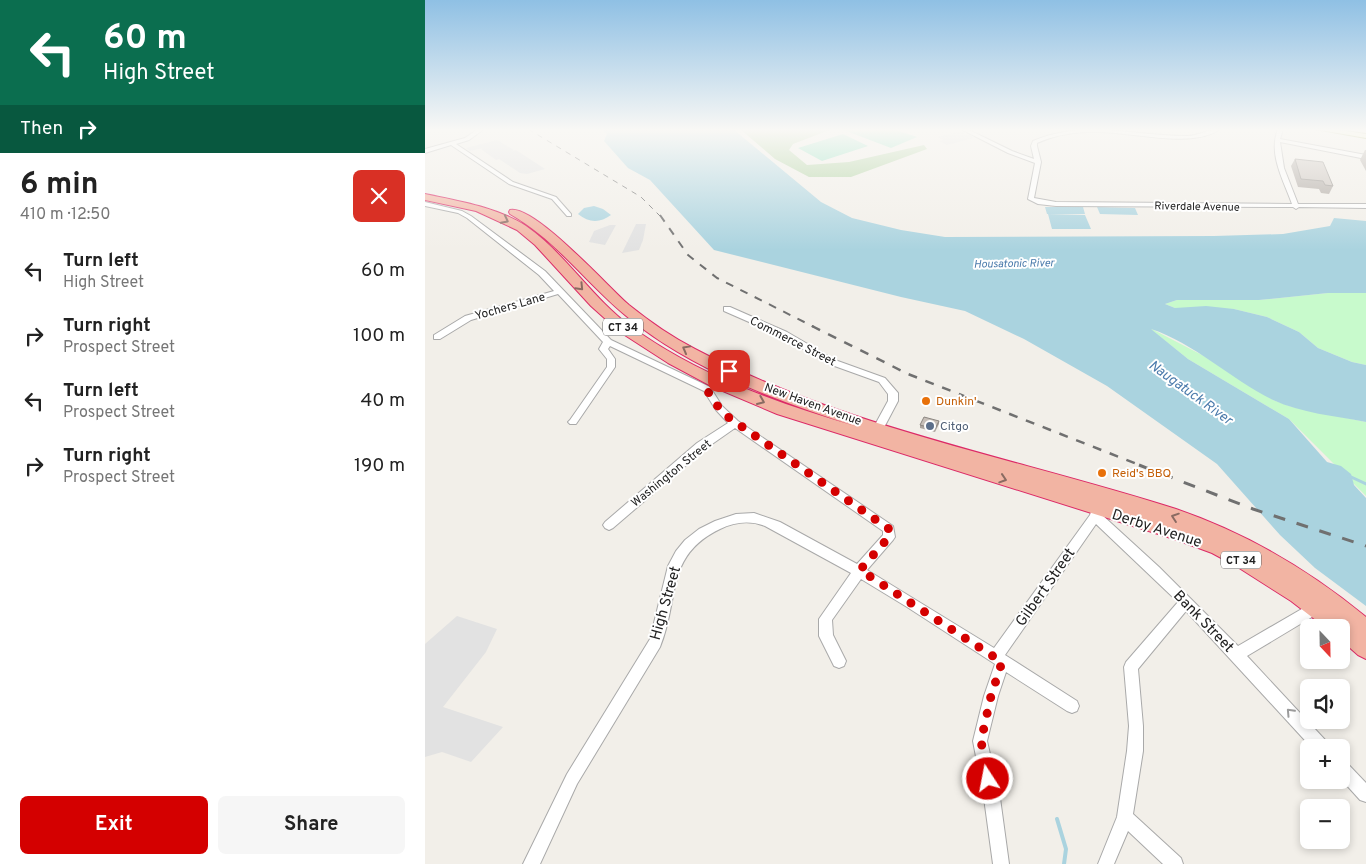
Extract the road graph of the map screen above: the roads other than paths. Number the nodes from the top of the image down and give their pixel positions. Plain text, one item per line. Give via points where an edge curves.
1 (491, 169) edge
2 (1036, 169) edge
3 (1282, 169) edge
4 (425, 190) edge
5 (425, 197) edge
6 (425, 204) edge
7 (1366, 206) edge
8 (1297, 207) junction
9 (569, 215) dead end
10 (562, 246) junction
11 (547, 251) junction
12 (558, 292) junction
13 (727, 308) dead end
14 (437, 337) dead end
15 (608, 342) junction
16 (729, 371) junction
17 (712, 385) junction
18 (573, 422) dead end
19 (735, 423) junction
20 (876, 432) junction
21 (1097, 507) junction
22 (609, 525) dead end
23 (860, 570) junction
24 (1186, 602) junction
25 (1317, 607) junction
26 (1366, 630) edge
27 (1366, 648) edge
28 (1236, 655) junction
29 (999, 660) junction
30 (839, 661) dead end
31 (1072, 706) dead end
32 (1315, 739) edge
33 (1350, 777) edge
34 (1366, 794) edge
35 (1125, 817) junction
36 (531, 864) edge
37 (1001, 864) edge
38 (1105, 864) edge
39 (1175, 864) edge

1 - 9 street via 511,183 554,198
2 - 8 street, Riverdale Avenue via 1031,196 1034,201
3 - 8 street
4 - 10 highway, New Haven Avenue / CT 34 via 477,199 511,211 541,227
5 -> 11 highway, New Haven Avenue / CT 34 via 466,205 497,216 526,232
6 - 12 street via 469,217 542,273
7 - 8 street, Riverdale Avenue
10 - 11 highway
16 -> 10 highway, New Haven Avenue / CT 34 via 644,323 609,294
11 -> 17 highway, New Haven Avenue / CT 34 via 625,329
12 - 14 street, Yochers Lane via 468,318
12 - 15 street
13 - 20 street, Commerce Street via 784,334 832,362 882,380 894,397
15 - 17 street via 692,383
15 - 18 street via 603,349 611,359 611,368
16 - 17 street
16 - 20 highway, New Haven Avenue / CT 34
17 - 19 street via 715,404
17 -> 20 highway, New Haven Avenue / CT 34 via 783,410
19 - 22 street, Washington Street via 701,446
19 - 23 street via 887,526 891,533 889,537
20 - 21 highway, New Haven Avenue / CT 34
21 - 24 street, Bank Street via 1124,542
21 - 25 highway, Derby Avenue / CT 34 via 1223,550
26 -> 21 highway, Derby Avenue / CT 34 via 1294,574 1229,538 1175,517
21 - 29 street, Gilbert Street
23 - 29 street, High Street
23 - 30 street via 825,619 826,636
23 - 36 street, High Street via 752,518 725,522 690,543 673,567 655,642 572,780
24 - 28 street, Bank Street
24 - 35 street via 1131,667 1136,726
25 - 27 highway, Derby Avenue / CT 34
25 - 28 street
32 -> 28 street, Bank Street
29 - 31 street, High Street
29 - 37 street, Gilbert Street via 981,741
33 - 34 street
35 - 38 street
35 - 39 street

